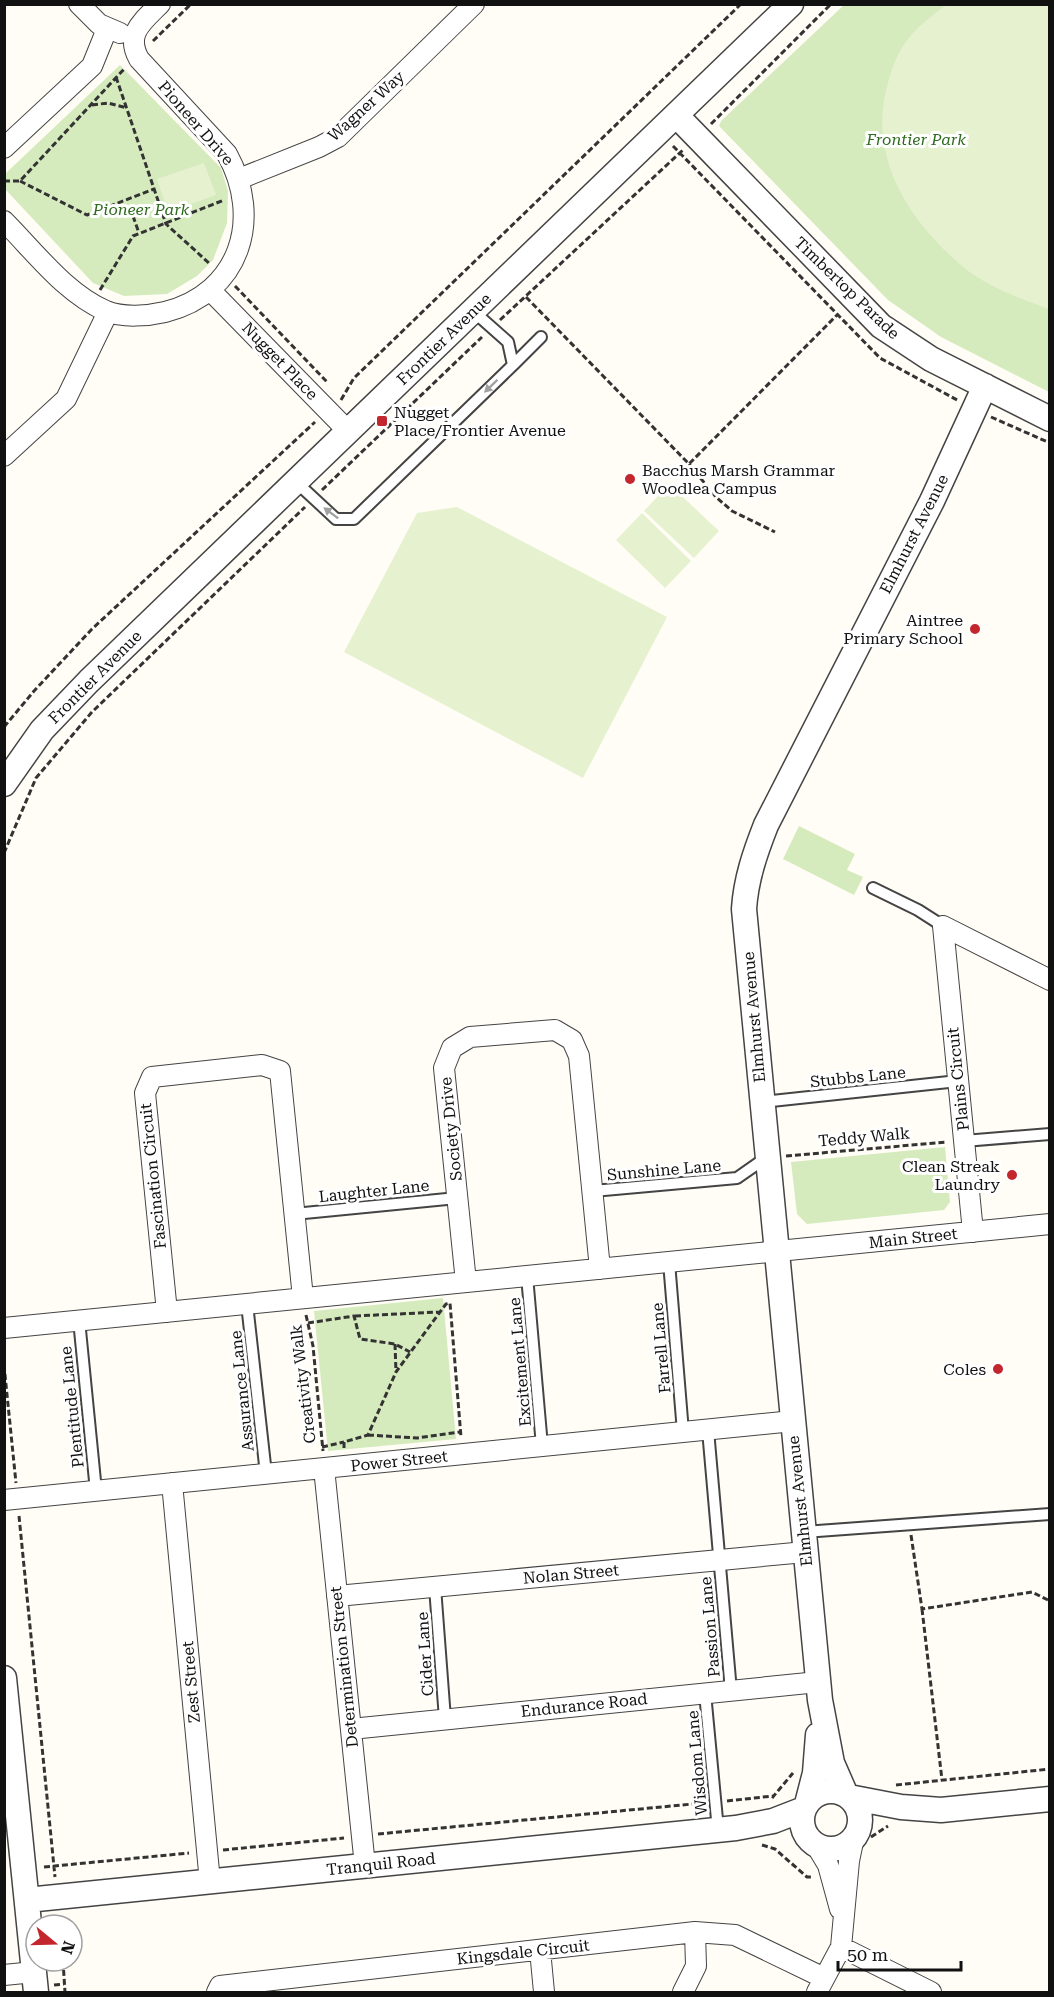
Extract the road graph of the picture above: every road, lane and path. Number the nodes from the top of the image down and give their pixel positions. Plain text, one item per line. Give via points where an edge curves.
1 (79, 4) edge
2 (160, 4) edge
3 (190, 4) edge
4 (474, 4) edge
5 (741, 4) edge
6 (792, 4) edge
7 (831, 4) edge
8 (107, 29) junction
9 (135, 46) junction
10 (90, 105) junction
11 (127, 108) dead end
12 (676, 115) junction
13 (697, 138) junction
14 (4, 148) edge
15 (4, 181) edge
16 (20, 181) junction
17 (241, 186) junction
18 (154, 189) dead end
19 (133, 216) dead end
20 (4, 221) edge
21 (139, 233) junction
22 (212, 291) junction
23 (526, 297) junction
24 (100, 308) junction
25 (473, 310) junction
26 (837, 315) dead end
27 (492, 328) junction
28 (542, 337) dead end
29 (513, 365) junction
30 (985, 386) junction
31 (328, 411) junction
32 (1050, 419) edge
33 (348, 431) junction
34 (4, 456) edge
35 (689, 464) junction
36 (296, 481) junction
37 (314, 498) junction
38 (775, 532) dead end
39 (4, 727) edge
40 (4, 784) edge
41 (4, 853) edge
42 (873, 888) dead end
43 (943, 926) junction
44 (1050, 980) edge
45 (958, 1081) junction
46 (762, 1102) junction
47 (1050, 1134) edge
48 (964, 1141) junction
49 (767, 1157) junction
50 (593, 1191) junction
51 (458, 1198) junction
52 (294, 1214) junction
53 (1050, 1224) edge
54 (973, 1232) junction
55 (776, 1252) junction
56 (669, 1262) junction
57 (600, 1269) junction
58 (527, 1276) junction
59 (466, 1282) junction
60 (303, 1298) junction
61 (247, 1304) junction
62 (167, 1312) junction
63 (440, 1312) junction
64 (354, 1316) junction
65 (79, 1320) junction
66 (308, 1323) junction
67 (4, 1328) edge
68 (395, 1344) junction
69 (410, 1352) junction
70 (4, 1365) edge
71 (396, 1372) junction
72 (793, 1421) junction
73 (708, 1430) junction
74 (460, 1432) junction
75 (683, 1432) junction
76 (368, 1435) junction
77 (344, 1442) junction
78 (542, 1446) junction
79 (322, 1447) junction
80 (345, 1450) dead end
81 (462, 1454) junction
82 (324, 1468) junction
83 (267, 1474) junction
84 (172, 1483) junction
85 (96, 1491) junction
86 (11, 1499) edge
87 (1050, 1514) edge
88 (909, 1524) junction
89 (805, 1542) junction
90 (719, 1560) junction
91 (435, 1587) junction
92 (337, 1596) junction
93 (1050, 1601) edge
94 (922, 1609) junction
95 (4, 1678) edge
96 (731, 1691) junction
97 (819, 1691) junction
98 (705, 1694) junction
99 (445, 1719) junction
100 (351, 1729) junction
101 (1050, 1769) edge
102 (796, 1770) dead end
103 (942, 1780) junction
104 (894, 1785) dead end
105 (847, 1796) junction
106 (773, 1797) junction
107 (1050, 1799) edge
108 (716, 1802) junction
109 (766, 1803) dead end
110 (806, 1806) junction
111 (941, 1810) junction
112 (906, 1816) joint
113 (727, 1829) junction
114 (362, 1836) junction
115 (855, 1836) junction
116 (814, 1844) junction
117 (207, 1851) junction
118 (53, 1866) junction
119 (364, 1866) junction
120 (24, 1871) junction
121 (210, 1881) junction
122 (58, 1897) junction
123 (27, 1900) junction
124 (59, 1913) edge
125 (843, 1918) junction
126 (695, 1932) junction
127 (841, 1947) junction
128 (540, 1950) junction
129 (64, 1973) edge
130 (4, 1975) edge
131 (35, 1982) edge
132 (821, 1985) edge
133 (65, 1992) edge
134 (217, 1992) edge
135 (544, 1992) edge
136 (683, 1992) edge
137 (931, 1992) edge

1 - 8 street
2 - 9 street via 143,21
3 - 9 path
4 - 17 street, Wagner Way via 338,137
5 - 31 path via 354,378 343,398
6 - 12 street, Frontier Avenue
7 - 13 path
8 - 9 street
8 - 14 street via 92,66
9 - 10 path
9 - 17 street, Pioneer Drive via 227,154
10 - 11 path via 108,103
10 - 16 path
12 - 13 street, Timbertop Parade
12 - 25 street, Frontier Avenue
13 - 23 path
13 - 30 street, Timbertop Parade via 881,326 911,348
15 - 16 path
16 - 18 path via 87,214
17 - 21 path
17 - 22 street, Pioneer Drive via 244,225 238,248
19 - 21 path
20 - 24 street via 70,289
21 - 24 path via 133,236
22 - 24 street, Pioneer Drive via 192,303 149,315
22 - 31 street, Nugget Place
23 - 27 path
23 - 35 path
24 - 34 street via 66,399
25 - 27 lane
25 - 33 street, Frontier Avenue
26 - 35 path
27 - 29 lane via 508,342
27 - 37 path
28 - 29 lane
29 -> 37 lane via 354,519 336,519
30 - 32 street, Timbertop Parade
30 - 46 street, Elmhurst Avenue via 932,501 766,825 751,866 744,909
31 - 33 street, Nugget Place
31 - 39 path via 92,628
33 - 36 street, Frontier Avenue
35 - 38 path via 732,511
36 - 37 lane
36 - 40 street, Frontier Avenue via 64,706
37 - 41 path via 92,712 36,778
42 - 43 lane
43 - 44 street
43 - 45 street, Plains Circuit
45 - 46 lane, Stubbs Lane
45 - 48 street, Plains Circuit
46 - 49 street, Elmhurst Avenue
47 - 48 lane
48 - 49 path, Teddy Walk
48 - 54 street, Plains Circuit
49 - 50 lane, Sunshine Lane via 737,1178
49 - 55 street, Elmhurst Avenue
50 - 51 street, Society Drive via 578,1050 568,1036 548,1030 470,1037 447,1054 444,1068
50 - 57 street, Society Drive
51 - 52 lane, Laughter Lane
51 - 59 street, Society Drive
52 - 60 street, Fascination Circuit
52 - 62 street, Fascination Circuit via 280,1071 261,1065 152,1077 145,1093
53 - 54 street, Main Street
54 - 55 street, Main Street
55 - 56 street, Main Street
55 - 72 street, Elmhurst Avenue
56 - 57 street, Main Street
56 - 75 lane, Farrell Lane
57 - 58 street, Main Street
58 - 59 street, Main Street
58 - 78 lane, Excitement Lane
59 - 60 street, Main Street
60 - 61 street, Main Street
60 - 66 path, Creativity Walk
61 - 62 street, Main Street
61 - 83 lane, Assurance Lane
62 - 65 street, Main Street
63 - 64 path
63 - 69 path
63 - 74 path via 450,1303
64 - 66 path
64 - 68 path via 360,1339
65 - 67 street, Main Street
65 - 85 lane, Plentitude Lane
66 - 79 path, Creativity Walk
68 - 69 path
68 - 71 path
69 - 71 path
70 - 86 path
71 - 76 path
72 - 73 street, Power Street
72 - 89 street, Elmhurst Avenue
73 - 75 street, Power Street
73 - 90 lane, Passion Lane
74 - 76 path via 417,1438
74 - 81 path
75 - 78 street, Power Street
76 - 77 path
77 - 79 path
77 - 80 path
78 - 81 street, Power Street
79 - 82 path, Creativity Walk
81 - 82 street, Power Street
82 - 83 street, Power Street
82 - 92 street, Determination Street
83 - 84 street, Power Street
84 - 85 street, Power Street
84 - 117 street, Zest Street
85 - 86 street, Power Street
86 - 118 path
87 - 88 lane
88 - 89 lane
88 - 94 path
89 - 90 street, Nolan Street
89 - 97 street, Elmhurst Avenue
90 - 91 street, Nolan Street
90 - 96 lane, Passion Lane
91 - 92 street, Nolan Street
91 - 99 lane, Cider Lane
92 - 100 street, Determination Street
93 - 94 path via 1032,1592
94 - 103 path
95 - 120 street
96 - 97 street, Endurance Road
96 - 98 street, Endurance Road
97 - 105 street, Elmhurst Avenue via 832,1763
97 - 110 street, Elmhurst Avenue via 815,1773
98 - 99 street, Endurance Road
98 - 108 lane, Wisdom Lane
99 - 100 street, Endurance Road
100 - 114 street, Determination Street
101 - 103 path
102 - 106 path
103 - 104 path
105 - 110 street via 829,1791
105 - 111 street
105 - 115 street via 860,1815
106 - 108 path
106 - 109 path
107 - 111 street
108 - 113 lane, Wisdom Lane
108 - 114 path
110 - 113 street via 773,1821
110 - 116 street via 804,1831
111 - 112 street
112 - 115 street via 875,1823
113 - 116 street via 779,1832
113 - 119 street, Tranquil Road
114 - 117 path
114 - 119 street, Determination Street
115 - 116 street via 837,1849
115 - 125 street
116 - 125 street via 828,1865
117 - 118 path
117 - 121 street, Zest Street
118 - 120 path
118 - 122 path
119 - 121 street, Tranquil Road
120 - 123 street
121 - 122 street, Tranquil Road
122 - 123 street, Tranquil Road
122 - 124 path
123 - 131 street
125 - 127 street
126 - 128 street, Kingsdale Circuit
126 - 132 street, Kingsdale Circuit via 735,1935
126 - 136 street via 696,1966
127 - 132 street
127 - 137 street
128 - 134 street, Kingsdale Circuit via 220,1986
128 - 135 street
129 - 133 path
130 - 131 street

